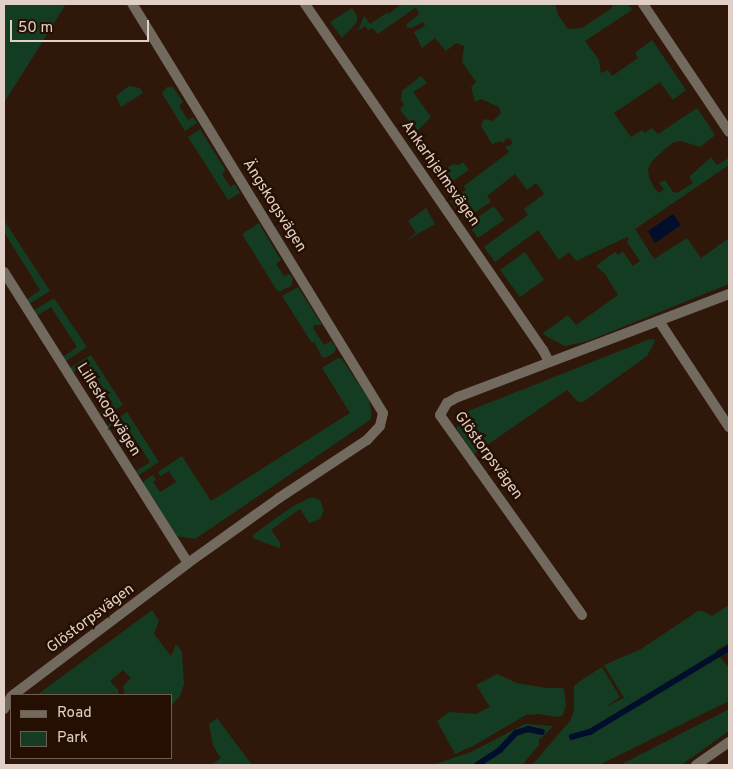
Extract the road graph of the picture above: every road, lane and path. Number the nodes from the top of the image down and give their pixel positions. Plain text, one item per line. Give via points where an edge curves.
1 (132, 4) edge
2 (305, 4) edge
3 (643, 4) edge
4 (729, 132) edge
5 (4, 272) edge
6 (729, 294) edge
7 (659, 321) junction
8 (549, 362) junction
9 (380, 426) joint
10 (729, 427) edge
11 (188, 563) junction
12 (582, 614) dead end
13 (15, 694) edge
14 (729, 742) edge
15 (696, 765) edge

1 - 9 street, Ängskogsvägen via 379,402 383,413
2 - 8 street, Ankarhjelmsvägen
3 - 4 street
5 - 11 street, Lilleskogsvägen
6 - 7 street, Glöstorpsvägen
7 - 8 street, Glöstorpsvägen
7 - 10 street
8 - 12 street, Glöstorpsvägen via 458,396 447,403 440,415
9 - 11 street, Glöstorpsvägen via 355,449
11 - 13 street, Glöstorpsvägen
14 - 15 street

